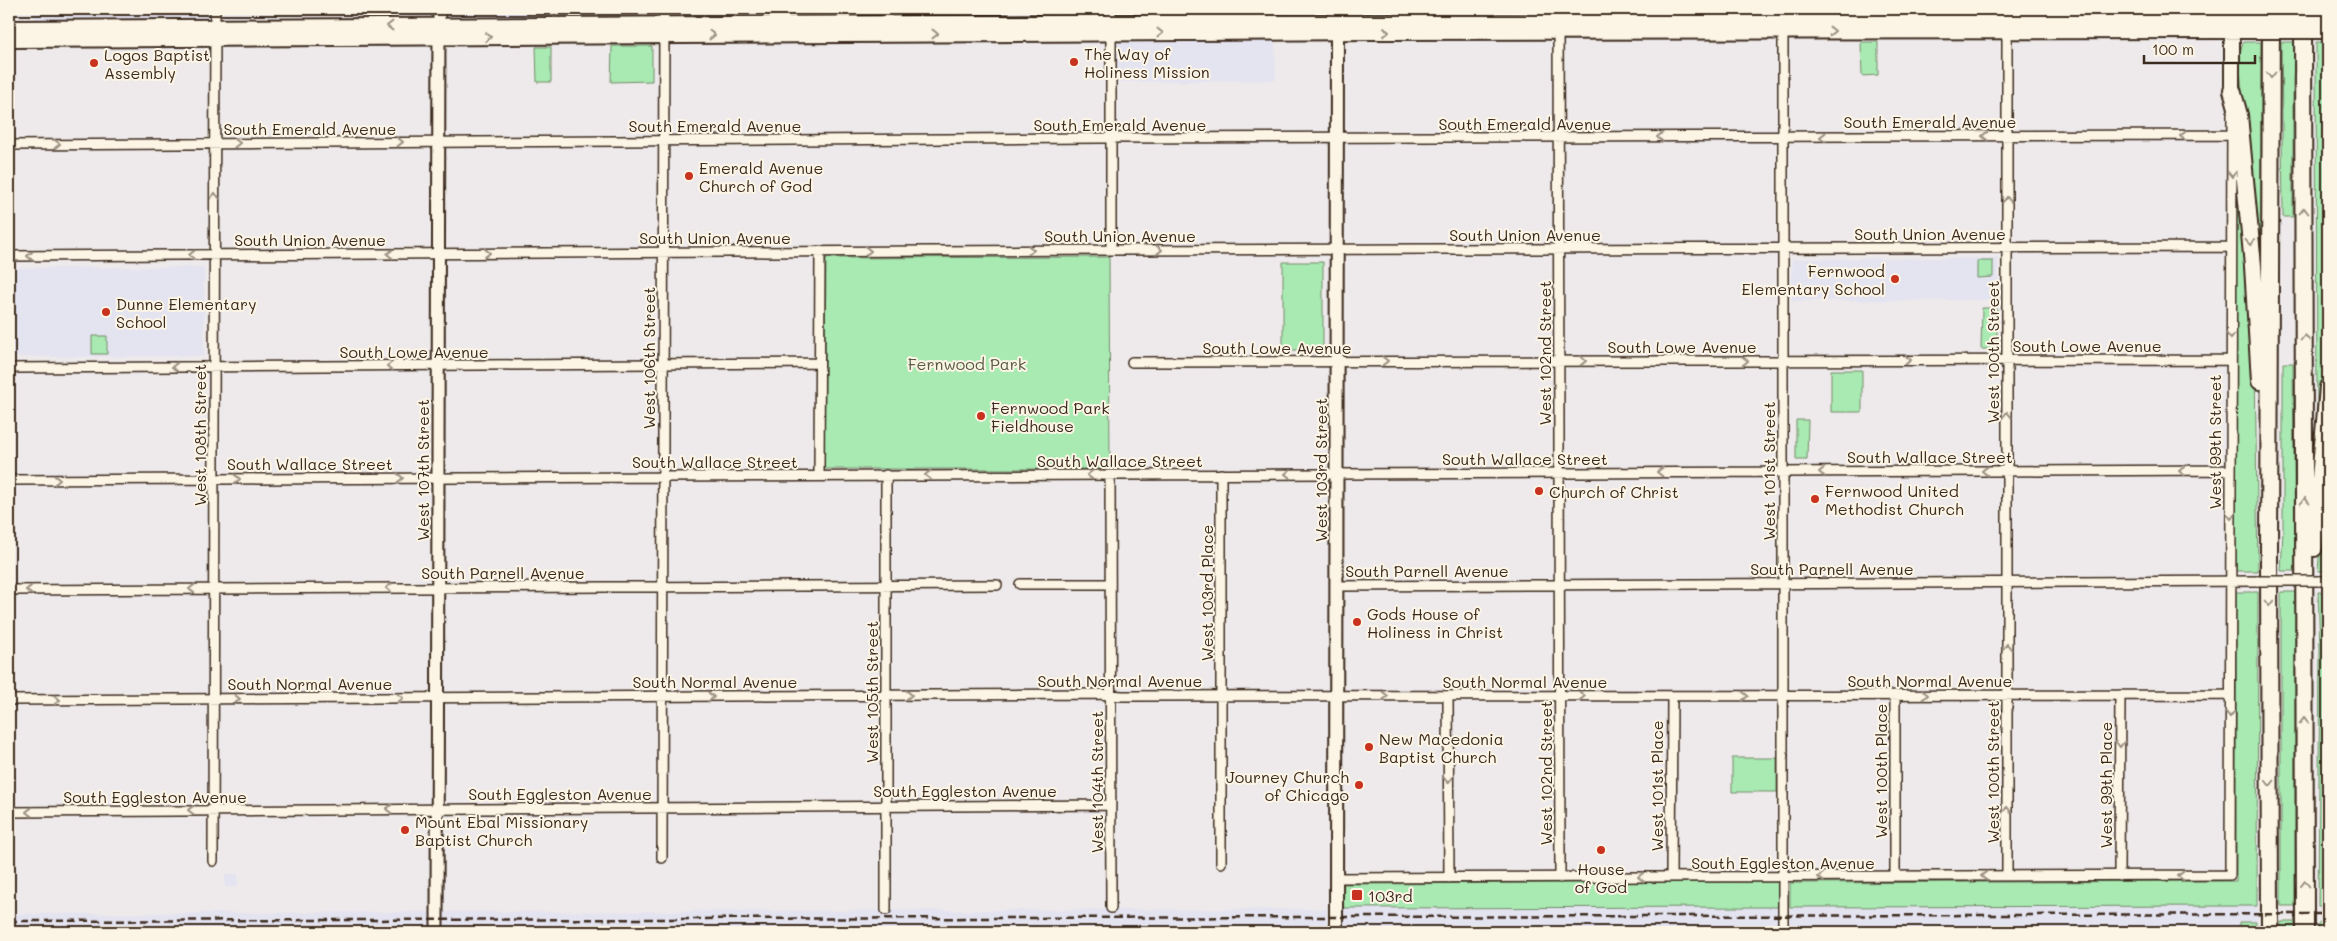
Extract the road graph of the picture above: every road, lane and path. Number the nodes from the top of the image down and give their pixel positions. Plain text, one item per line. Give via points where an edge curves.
1 (215, 9) edge
2 (439, 9) edge
3 (664, 9) edge
4 (2007, 19) edge
5 (2232, 19) edge
6 (2263, 19) edge
7 (1337, 20) edge
8 (1558, 20) edge
9 (1783, 20) edge
10 (1111, 21) edge
11 (2318, 21) edge
12 (887, 22) edge
13 (9, 28) edge
14 (664, 30) junction
15 (439, 31) junction
16 (214, 33) junction
17 (9, 40) edge
18 (2232, 90) junction
19 (2007, 136) junction
20 (2232, 136) junction
21 (1783, 137) junction
22 (1110, 138) junction
23 (1337, 138) junction
24 (1558, 138) junction
25 (663, 141) junction
26 (439, 142) junction
27 (215, 143) junction
28 (9, 144) edge
29 (2231, 247) junction
30 (1783, 248) junction
31 (2007, 248) junction
32 (1337, 249) junction
33 (1558, 249) junction
34 (1111, 250) junction
35 (820, 251) junction
36 (663, 252) junction
37 (439, 254) junction
38 (214, 255) junction
39 (9, 256) edge
40 (2007, 360) junction
41 (2231, 360) junction
42 (1559, 361) junction
43 (1783, 361) junction
44 (1132, 362) dead end
45 (1337, 362) junction
46 (819, 363) junction
47 (663, 364) junction
48 (439, 366) junction
49 (214, 367) junction
50 (9, 368) edge
51 (2328, 387) edge
52 (2231, 470) junction
53 (2007, 471) junction
54 (1783, 472) junction
55 (1336, 473) junction
56 (1559, 473) junction
57 (1221, 474) junction
58 (819, 475) junction
59 (886, 475) junction
60 (1110, 475) junction
61 (663, 476) junction
62 (438, 478) junction
63 (214, 479) junction
64 (9, 480) edge
65 (2269, 554) junction
66 (2231, 581) junction
67 (2328, 581) edge
68 (2007, 582) junction
69 (1783, 583) junction
70 (1020, 584) dead end
71 (1110, 584) junction
72 (1559, 584) junction
73 (886, 585) junction
74 (997, 585) dead end
75 (663, 586) junction
76 (1336, 586) junction
77 (438, 588) junction
78 (214, 589) junction
79 (9, 590) edge
80 (2305, 655) junction
81 (886, 695) junction
82 (1111, 695) junction
83 (1895, 695) junction
84 (2007, 695) junction
85 (2120, 695) junction
86 (2230, 695) junction
87 (1221, 696) junction
88 (1336, 696) junction
89 (1448, 696) junction
90 (1560, 696) junction
91 (1672, 696) junction
92 (1784, 696) junction
93 (662, 697) junction
94 (438, 698) junction
95 (214, 699) junction
96 (9, 700) edge
97 (1111, 804) junction
98 (886, 806) junction
99 (662, 807) junction
100 (438, 808) junction
101 (213, 810) junction
102 (9, 812) edge
103 (662, 858) dead end
104 (213, 861) dead end
105 (1221, 862) dead end
106 (2230, 875) joint
107 (1895, 876) junction
108 (2007, 876) junction
109 (2120, 876) junction
110 (1671, 877) junction
111 (1784, 877) junction
112 (1336, 878) junction
113 (1449, 878) junction
114 (1560, 878) junction
115 (1111, 908) dead end
116 (886, 910) dead end
117 (437, 932) edge
118 (1336, 932) edge
119 (1784, 932) edge
120 (2270, 932) edge
121 (2305, 932) edge

1 - 16 street, West 108th Street
2 - 15 street, West 107th Street
3 - 14 street, West 106th Street
4 - 5 main road
4 - 9 main road
4 - 19 street, West 100th Street
5 - 6 main road
5 - 18 main road, West 99th Street
6 - 11 main road, bridge
6 -> 65 highway
7 - 8 main road
7 - 10 main road
7 - 23 main road, West 103rd Street
8 - 9 main road
8 - 24 street, West 102nd Street
9 - 21 street, West 101st Street
10 - 12 main road
10 - 22 street
80 -> 11 highway
12 - 14 main road
13 - 16 main road
14 - 15 main road
14 - 25 street, West 106th Street
15 - 16 main road
15 - 26 street, West 107th Street
16 - 17 main road
16 - 27 street, West 108th Street
18 - 20 street, West 99th Street
18 -> 65 highway via 2239,115 2252,266 2260,371 2261,466
20 -> 19 street, South Emerald Avenue
19 -> 21 street, South Emerald Avenue
31 -> 19 street, West 100th Street
20 -> 29 street, West 99th Street
21 -> 24 street, South Emerald Avenue
21 - 30 street, West 101st Street
22 - 23 street, South Emerald Avenue
22 - 25 street, South Emerald Avenue
22 - 34 street
23 - 24 street, South Emerald Avenue
23 - 32 main road, West 103rd Street
24 - 33 street, West 102nd Street
25 - 26 street, South Emerald Avenue
25 - 36 street, West 106th Street
27 -> 26 street, South Emerald Avenue
26 - 37 street, West 107th Street
28 -> 27 street, South Emerald Avenue
38 -> 27 street, West 108th Street
29 - 31 street, South Union Avenue
29 -> 41 street, West 99th Street
30 - 31 street, South Union Avenue
30 - 33 street, South Union Avenue
30 - 43 street, West 101st Street
31 - 40 street, West 100th Street
32 - 33 street, South Union Avenue
34 -> 32 street, South Union Avenue
32 - 45 main road, West 103rd Street
33 - 42 street, West 102nd Street
35 -> 34 street, South Union Avenue
35 - 36 street, South Union Avenue
35 - 46 street
37 -> 36 street, South Union Avenue
36 - 47 street, West 106th Street
37 -> 38 street, South Union Avenue
37 - 48 street, West 107th Street
38 -> 39 street, South Union Avenue
38 - 49 street, West 108th Street
40 - 41 street, South Lowe Avenue
43 -> 40 street, South Lowe Avenue
53 -> 40 street, West 100th Street
41 - 52 street, West 99th Street
42 -> 43 street, South Lowe Avenue
45 -> 42 street, South Lowe Avenue
42 - 56 street, West 102nd Street
43 - 54 street, West 101st Street
44 - 45 street, South Lowe Avenue
45 - 55 main road, West 103rd Street
46 - 47 street, South Lowe Avenue
46 - 58 street
47 - 48 street, South Lowe Avenue
47 - 61 street, West 106th Street
48 -> 49 street, South Lowe Avenue
48 - 62 street, West 107th Street
49 -> 50 street, South Lowe Avenue
49 - 63 street, West 108th Street
51 - 80 highway
52 -> 53 street, South Wallace Street
52 -> 66 street, West 99th Street
53 -> 54 street, South Wallace Street
53 - 68 street, West 100th Street
54 -> 56 street, South Wallace Street
54 - 69 street, West 101st Street
55 - 56 street, South Wallace Street
55 -> 57 street, South Wallace Street
55 - 76 main road, West 103rd Street
56 - 72 street, West 102nd Street
57 - 60 street, South Wallace Street
57 - 87 street, West 103rd Place
58 - 59 street, South Wallace Street
58 - 61 street, South Wallace Street
60 -> 59 street, South Wallace Street
59 - 73 street, West 105th Street
60 - 71 street, West 104th Street
61 - 62 street, South Wallace Street
61 - 75 street, West 106th Street
63 -> 62 street, South Wallace Street
62 - 77 street, West 107th Street
64 -> 63 street, South Wallace Street
63 - 78 street, West 108th Street
65 -> 120 highway
66 - 67 street, South Parnell Avenue, bridge
66 - 68 street, South Parnell Avenue
66 - 86 street, West 99th Street
68 - 69 street, South Parnell Avenue
84 -> 68 street, West 100th Street
69 - 72 street, South Parnell Avenue
69 - 92 street, West 101st Street
70 - 71 street
71 - 82 street, West 104th Street
72 - 76 street, South Parnell Avenue
72 - 90 street, West 102nd Street
73 - 74 street, South Parnell Avenue
73 - 75 street, South Parnell Avenue
73 - 81 street, West 105th Street
75 - 77 street, South Parnell Avenue
75 - 93 street, West 106th Street
76 - 88 main road, West 103rd Street
77 -> 78 street, South Parnell Avenue
77 - 94 street, West 107th Street
78 -> 79 street, South Parnell Avenue
78 - 95 street, West 108th Street
121 -> 80 highway
81 -> 82 street, South Normal Avenue
93 -> 81 street, South Normal Avenue
81 - 98 street, West 105th Street
82 - 87 street, South Normal Avenue
82 - 97 street, West 104th Street
83 -> 84 street, South Normal Avenue
83 - 92 street, South Normal Avenue
83 - 107 street, West 100th Place
84 - 85 street, South Normal Avenue
108 -> 84 street, West 100th Street
85 - 86 street, South Normal Avenue
85 -> 109 street, West 99th Place
86 -> 106 street, West 99th Street
87 - 88 street, South Normal Avenue
87 - 105 street, West 103rd Place
88 -> 89 street, South Normal Avenue
88 - 112 main road, West 103rd Street
89 - 90 street, South Normal Avenue
89 -> 113 street
90 -> 91 street, South Normal Avenue
90 - 114 street, West 102nd Street
91 -> 92 street, South Normal Avenue
91 - 110 street, West 101st Place
92 - 111 street, West 101st Street
93 - 94 street, South Normal Avenue
93 - 99 street, West 106th Street
95 -> 94 street, South Normal Avenue
94 - 100 street, West 107th Street
96 -> 95 street, South Normal Avenue
95 - 101 street, West 108th Street
97 - 98 street, South Eggleston Avenue
97 - 115 street, West 104th Street
98 - 99 street, South Eggleston Avenue
98 - 116 street, West 105th Street
99 - 100 street, South Eggleston Avenue
99 - 103 street, West 106th Street
100 -> 101 street, South Eggleston Avenue
100 - 117 street, West 107th Street
101 -> 102 street, South Eggleston Avenue
101 - 104 street, West 108th Street
106 -> 109 street, South Eggleston Avenue
108 -> 107 street, South Eggleston Avenue
107 -> 111 street, South Eggleston Avenue
108 - 109 street, South Eggleston Avenue
110 - 111 street, South Eggleston Avenue
110 -> 114 street, South Eggleston Avenue
111 - 119 street, West 101st Street
112 - 113 street, South Eggleston Avenue
112 - 118 main road, West 103rd Street
113 - 114 street, South Eggleston Avenue

